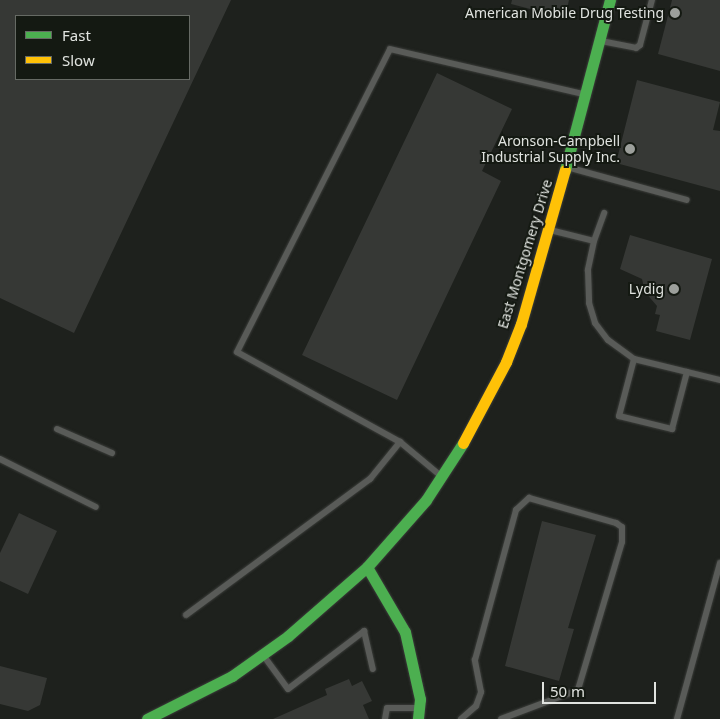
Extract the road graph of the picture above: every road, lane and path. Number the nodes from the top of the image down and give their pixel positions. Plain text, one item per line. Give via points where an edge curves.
1 (610, 0) edge
2 (652, 0) edge
3 (600, 40) junction
4 (585, 94) junction
5 (566, 166) junction
6 (687, 200) dead end
7 (604, 213) dead end
8 (549, 230) junction
9 (594, 241) junction
10 (634, 358) junction
11 (688, 372) junction
12 (720, 380) edge
13 (57, 428) dead end
14 (400, 442) junction
15 (112, 453) dead end
16 (0, 459) edge
17 (442, 476) junction
18 (96, 507) dead end
19 (720, 563) edge
20 (367, 567) junction
21 (186, 615) dead end
22 (262, 654) junction
23 (373, 669) dead end
24 (419, 714) edge
25 (147, 719) edge
26 (385, 719) edge
27 (461, 719) edge
28 (501, 719) edge
29 (677, 719) edge

1 - 3 main road, East Montgomery Drive
2 - 3 lane via 640,45 636,48
3 - 4 main road, East Montgomery Drive
4 - 5 main road, East Montgomery Drive
4 - 14 lane via 390,48 237,352
5 - 6 lane
5 - 8 main road, East Montgomery Drive
7 - 9 lane
8 - 9 lane
8 - 17 main road, East Montgomery Drive via 537,275 506,362 478,419
9 - 10 lane via 587,287 595,323 608,340
10 - 11 lane
10 - 11 lane via 620,416 672,429
11 - 12 lane
13 - 15 lane
14 - 17 lane
14 - 21 lane via 370,479
16 - 18 lane
17 - 20 main road, East Montgomery Drive via 426,500
19 - 29 lane
20 - 22 main road, East Montgomery Drive
20 - 24 main road via 405,632
22 - 23 lane via 288,689 364,631
22 - 25 main road, East Montgomery Drive via 232,676
24 - 26 lane via 387,708
27 - 28 lane via 476,706 481,692 475,660 516,510 529,498 616,523 622,527 622,542 578,690

